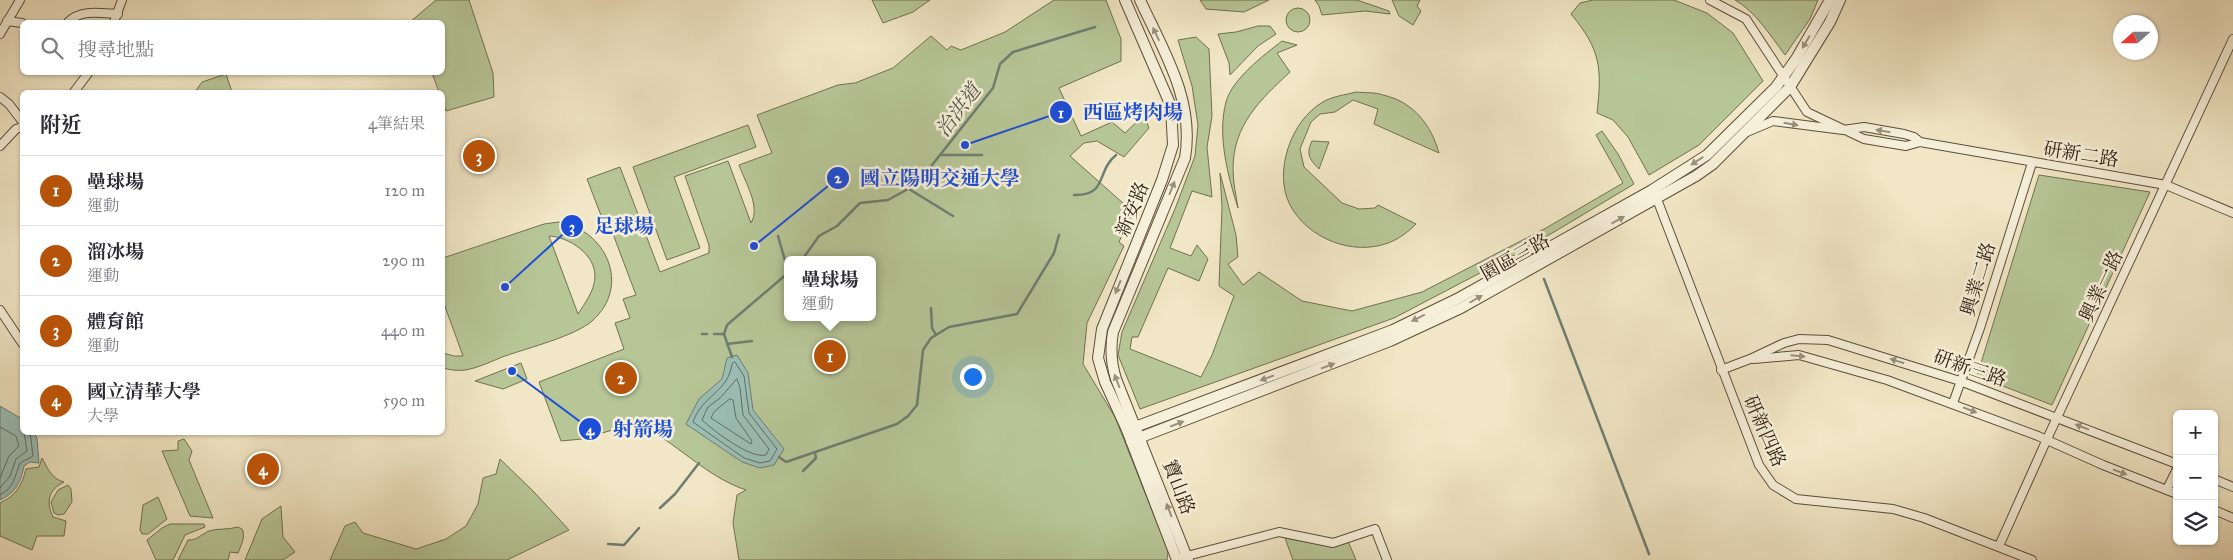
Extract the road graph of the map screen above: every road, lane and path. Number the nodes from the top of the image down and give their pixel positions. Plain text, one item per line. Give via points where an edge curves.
1 (20, 0) edge
2 (122, 0) edge
3 (1125, 0) edge
4 (1140, 0) edge
5 (1711, 0) edge
6 (1830, 0) edge
7 (1840, 0) edge
8 (118, 14) junction
9 (70, 20) edge
10 (115, 20) edge
11 (7, 21) junction
12 (20, 23) edge
13 (0, 34) edge
14 (2233, 39) edge
15 (87, 75) edge
16 (1784, 77) junction
17 (1790, 87) junction
18 (76, 90) edge
19 (0, 97) edge
20 (20, 118) edge
21 (20, 128) edge
22 (1843, 130) junction
23 (1745, 132) junction
24 (1920, 142) junction
25 (0, 146) edge
26 (2032, 163) junction
27 (2166, 185) junction
28 (1655, 194) junction
29 (2233, 213) edge
30 (0, 310) edge
31 (20, 340) edge
32 (1750, 359) junction
33 (1721, 370) junction
34 (1960, 381) junction
35 (1953, 403) junction
36 (2057, 417) junction
37 (1131, 428) junction
38 (1136, 439) junction
39 (2046, 439) junction
40 (2173, 462) edge
41 (2173, 476) edge
42 (2218, 481) edge
43 (2233, 487) edge
44 (2166, 489) junction
45 (2173, 492) edge
46 (2218, 512) edge
47 (2233, 518) edge
48 (2000, 546) junction
49 (1182, 558) edge
50 (1387, 560) edge
51 (2032, 560) edge

1 - 11 street
2 - 8 street
3 -> 37 street, 新安路 via 1171,106 1173,134 1173,145 1162,180 1106,316 1099,343 1100,368
37 -> 4 street, 新安路 via 1111,363 1110,346 1185,158 1188,140 1181,90
5 - 16 street, 研新二路 via 1746,19
6 -> 16 street, 園區三路
7 - 17 street, 園區三路
8 - 9 street via 81,14
8 - 10 street
11 - 12 street
11 - 13 street
14 - 27 street, 興業一路
15 - 18 street
16 - 17 street, 研新二路
16 -> 28 street, 園區三路 via 1717,146
17 - 22 street, 研新二路 via 1807,112
17 - 23 street, 園區三路
19 - 20 street
21 - 25 street
23 -> 22 street, 研新二路 via 1773,121
22 - 24 street, 研新二路 via 1864,139 1890,144 1906,146
24 -> 22 street, 研新二路 via 1904,134 1864,127
23 - 28 street, 園區三路 via 1696,176
24 - 26 street, 研新二路
26 - 27 street, 研新二路
26 - 34 street, 興業二路
27 - 29 street, 研新二路
27 - 36 street, 興業一路
28 - 33 street, 研新四路
28 -> 37 street, 園區三路 via 1393,330
38 -> 28 street, 園區三路 via 1390,341 1461,308
30 - 31 street
32 - 33 street, 研新三路
34 -> 32 street, 研新三路 via 1828,340 1798,339
32 -> 35 street, 研新三路 via 1799,355
33 - 48 street, 研新四路 via 1759,465 1773,485 1796,499 1893,509
34 - 35 street, 興業二路
34 - 36 street, 研新三路
35 -> 39 street, 研新三路
36 - 39 street, 興業一路
40 -> 36 street, 研新三路
37 - 38 street, 寶山路
38 - 49 street, 寶山路
39 -> 44 street, 研新三路
39 - 48 street, 興業一路
41 - 44 street
42 - 43 street
44 - 45 street, 研新三路
46 - 47 street
48 - 51 street, 研新四路
49 - 50 street via 1279,532 1333,543 1375,529

